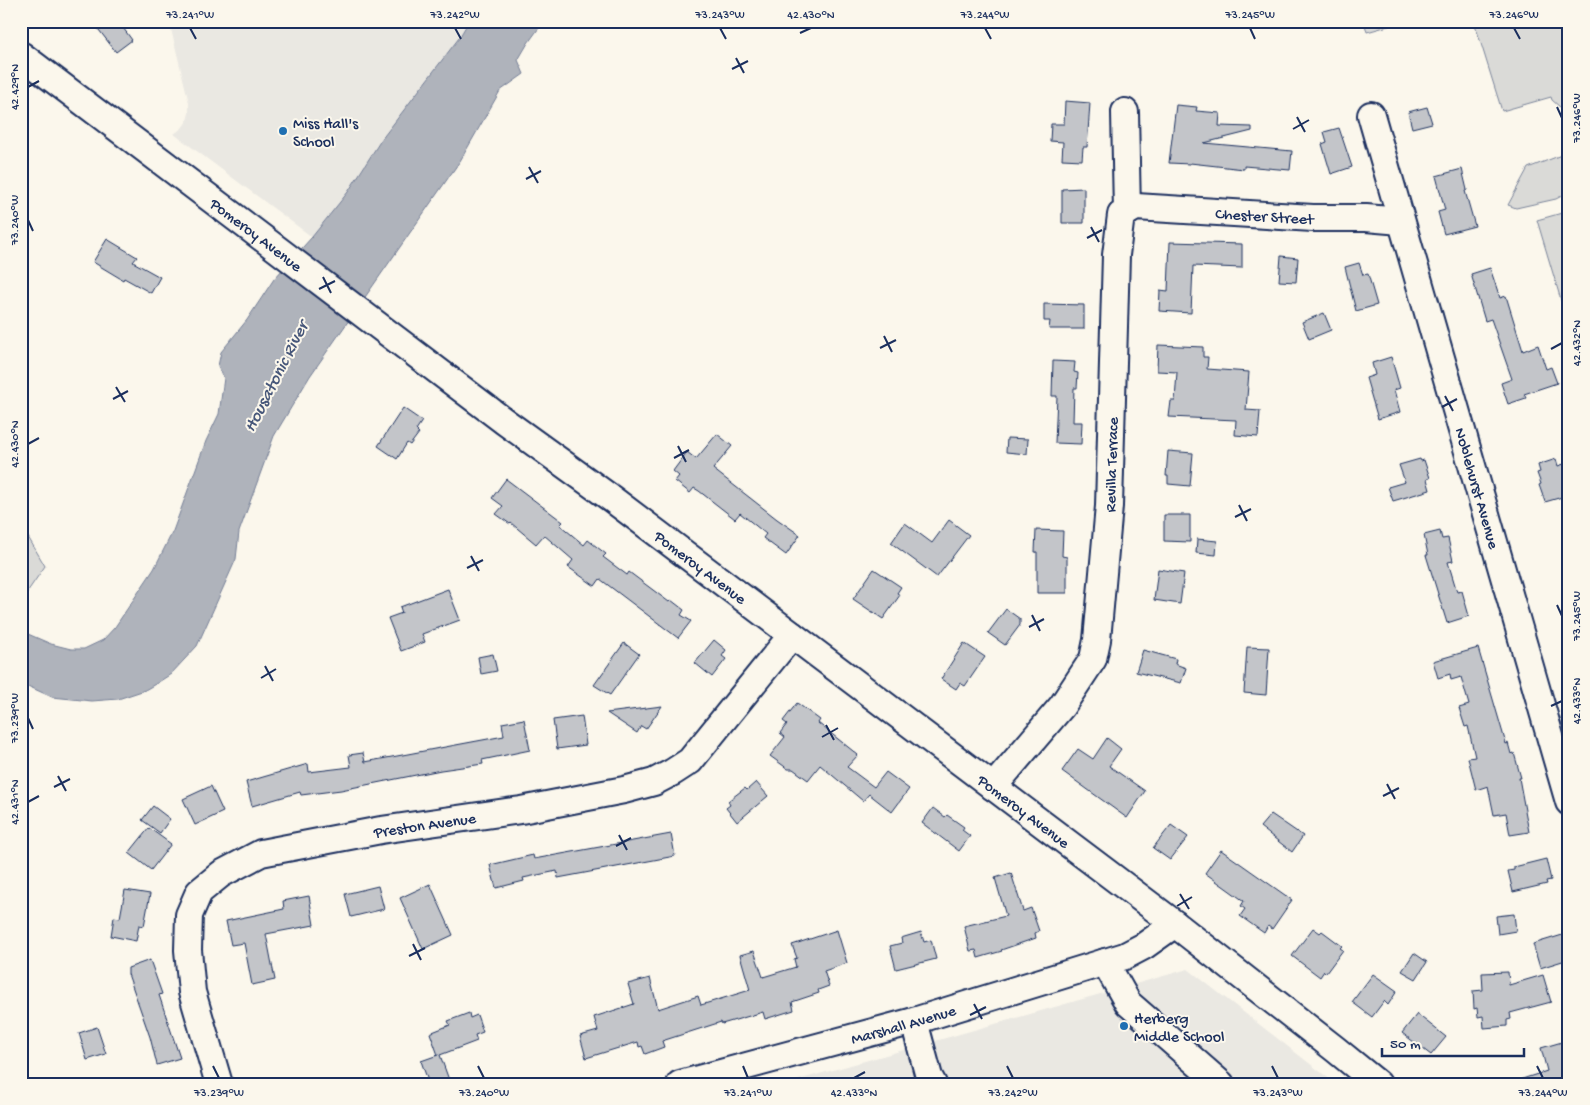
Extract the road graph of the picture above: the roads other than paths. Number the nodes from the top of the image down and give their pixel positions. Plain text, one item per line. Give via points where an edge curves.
1 (21, 55) edge
2 (1126, 112) dead end
3 (1371, 115) dead end
4 (1127, 212) junction
5 (1401, 221) junction
6 (792, 635) junction
7 (993, 787) junction
8 (1569, 802) edge
9 (1174, 924) junction
10 (1105, 962) junction
11 (914, 1021) junction
12 (695, 1082) edge
13 (220, 1084) edge
14 (933, 1084) edge
15 (1221, 1084) edge
16 (1378, 1084) edge

1 - 6 street, Pomeroy Avenue
2 - 4 street, Revilla Terrace
3 - 5 street, Noblehurst Avenue
4 - 5 street, Chester Street via 1136,207
4 - 7 street, Revilla Terrace via 1122,215 1116,255 1109,506 1097,640 1092,659 1062,706
5 - 8 street, Noblehurst Avenue
6 - 7 street, Pomeroy Avenue
6 - 13 street, Preston Avenue via 690,761 654,782 521,810 381,830 261,852 221,874 199,892 188,915 192,992
7 - 9 street, Pomeroy Avenue
9 - 10 street, Marshall Avenue via 1144,946
9 - 16 street, Pomeroy Avenue
10 - 11 street, Marshall Avenue
10 - 15 street via 1128,1003
11 - 12 street, Marshall Avenue
11 - 14 street

